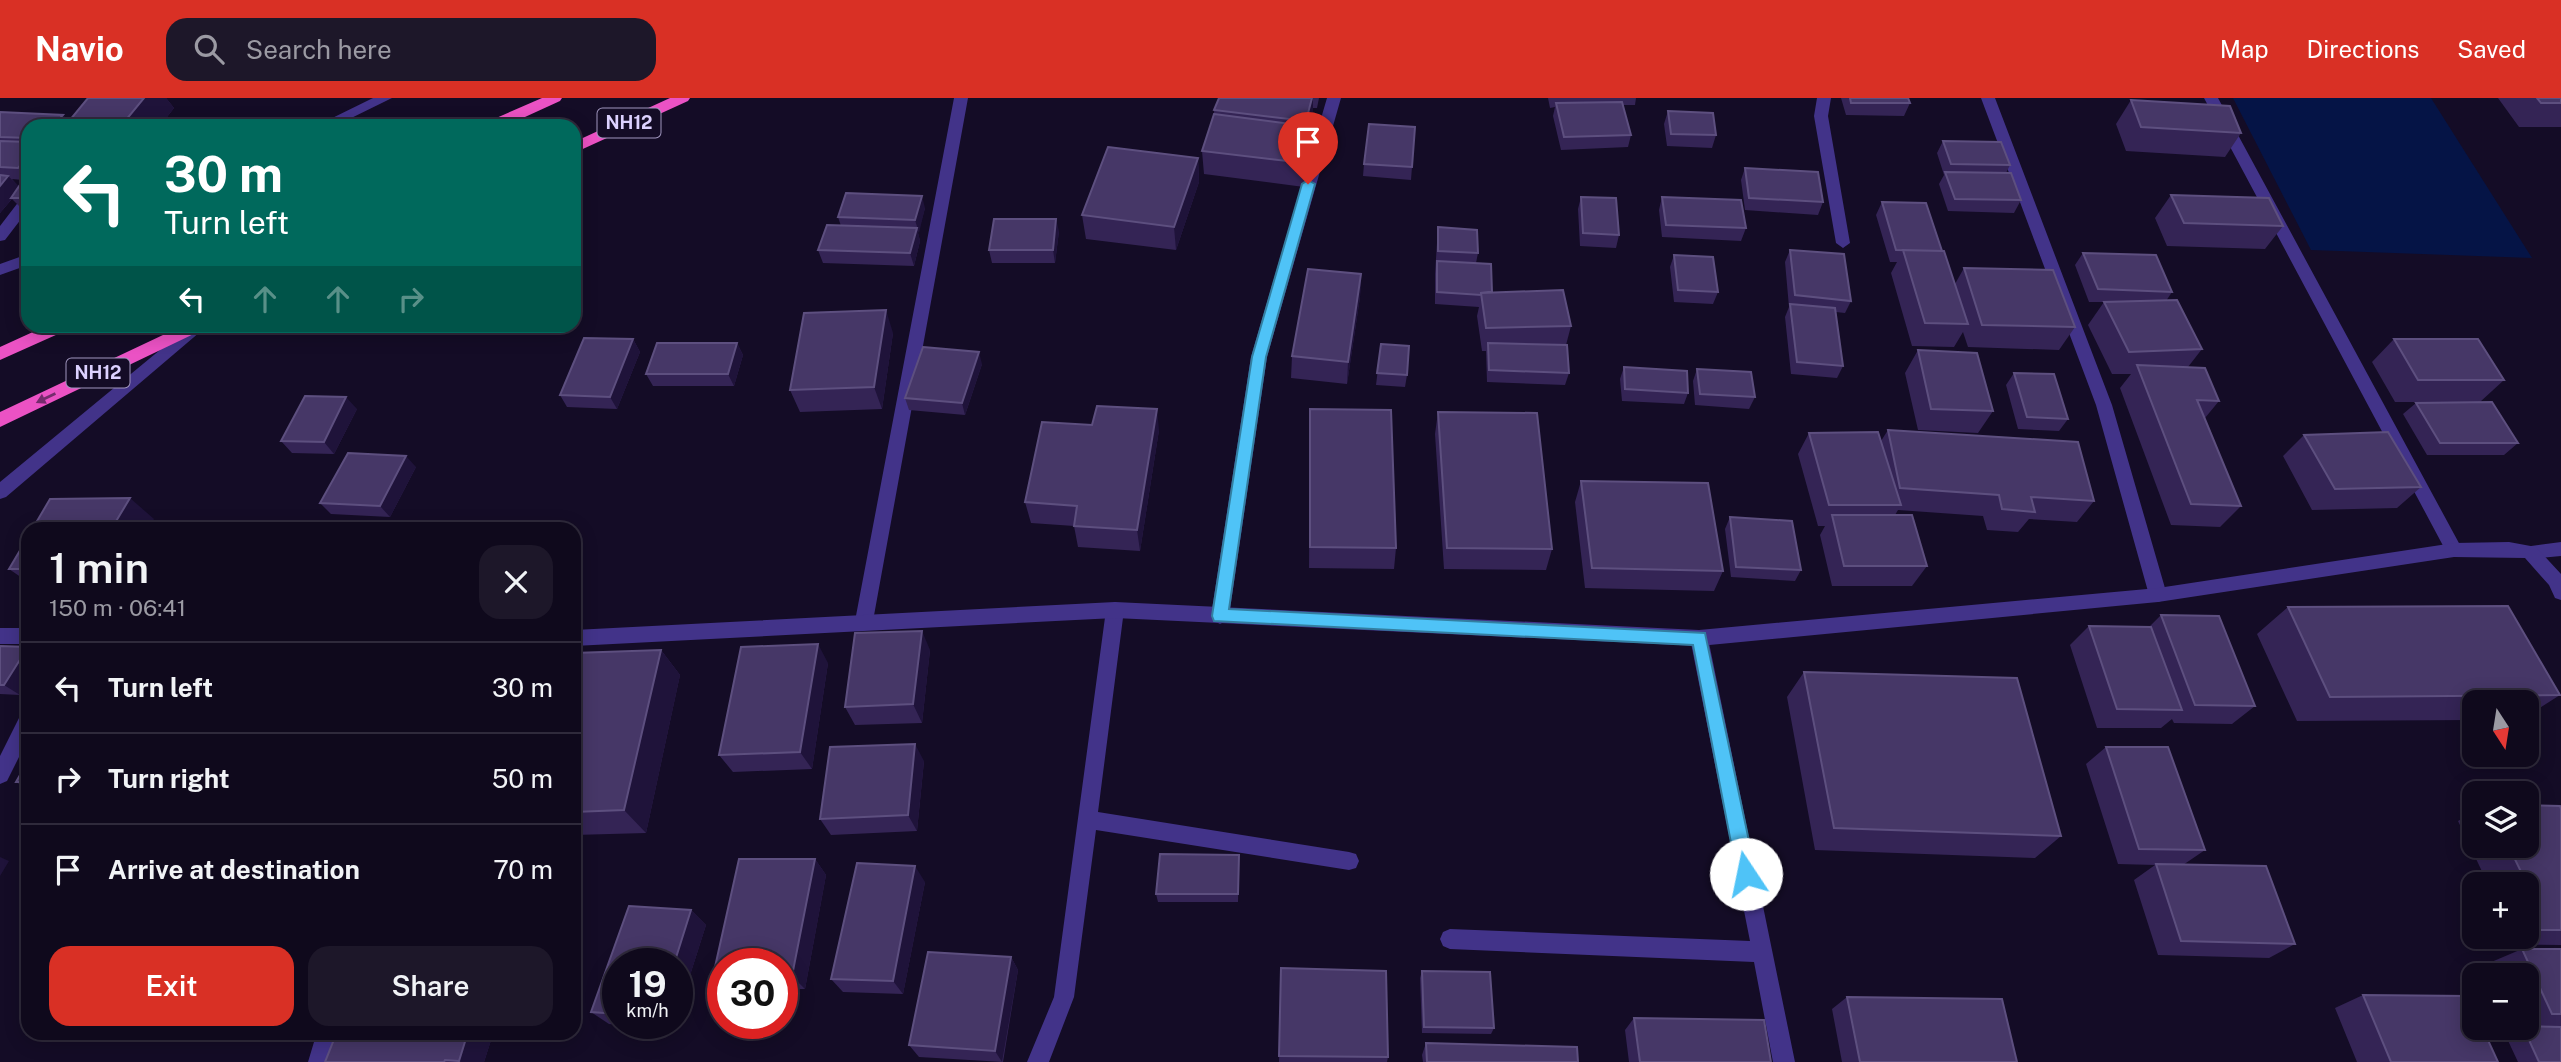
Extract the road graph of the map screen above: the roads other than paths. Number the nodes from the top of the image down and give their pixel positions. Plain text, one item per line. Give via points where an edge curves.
1 (385, 98) edge
2 (555, 98) edge
3 (683, 98) edge
4 (961, 98) edge
5 (1334, 98) edge
6 (1824, 98) edge
7 (1989, 98) edge
8 (2211, 98) edge
9 (338, 119) edge
10 (508, 119) edge
11 (581, 145) edge
12 (21, 209) edge
13 (0, 236) edge
14 (1843, 243) dead end
15 (21, 262) edge
16 (0, 270) edge
17 (46, 333) edge
18 (183, 333) edge
19 (190, 333) edge
20 (0, 354) edge
21 (0, 420) edge
22 (0, 492) edge
23 (2561, 549) edge
24 (2454, 550) junction
25 (2530, 552) junction
26 (2561, 593) edge
27 (2158, 595) junction
28 (1115, 610) junction
29 (1220, 616) junction
30 (864, 621) junction
31 (0, 636) edge
32 (21, 636) edge
33 (581, 638) edge
34 (1699, 638) junction
35 (21, 734) edge
36 (0, 775) edge
37 (1089, 820) junction
38 (1349, 861) dead end
39 (1450, 939) dead end
40 (1762, 952) junction
41 (326, 1040) edge
42 (319, 1062) edge
43 (1038, 1062) edge
44 (1784, 1062) edge

1 - 9 street
2 - 10 highway
3 - 11 highway, NH12
4 - 30 street
5 - 29 street via 1259,357
6 - 14 street via 1821,116
7 - 27 street via 2104,405
8 - 24 street
12 - 13 street
15 - 16 street
17 - 20 highway
18 -> 21 highway, NH12
19 - 22 street
23 - 25 street
24 - 25 street
24 - 27 street
25 - 26 street
27 - 34 street
28 - 29 street
28 - 30 street
28 - 37 street
29 - 34 street
30 - 33 street
31 - 32 street
34 - 40 street
35 - 36 street
37 - 38 street
37 - 43 street via 1064,997
39 - 40 street
40 - 44 street
41 - 42 street

